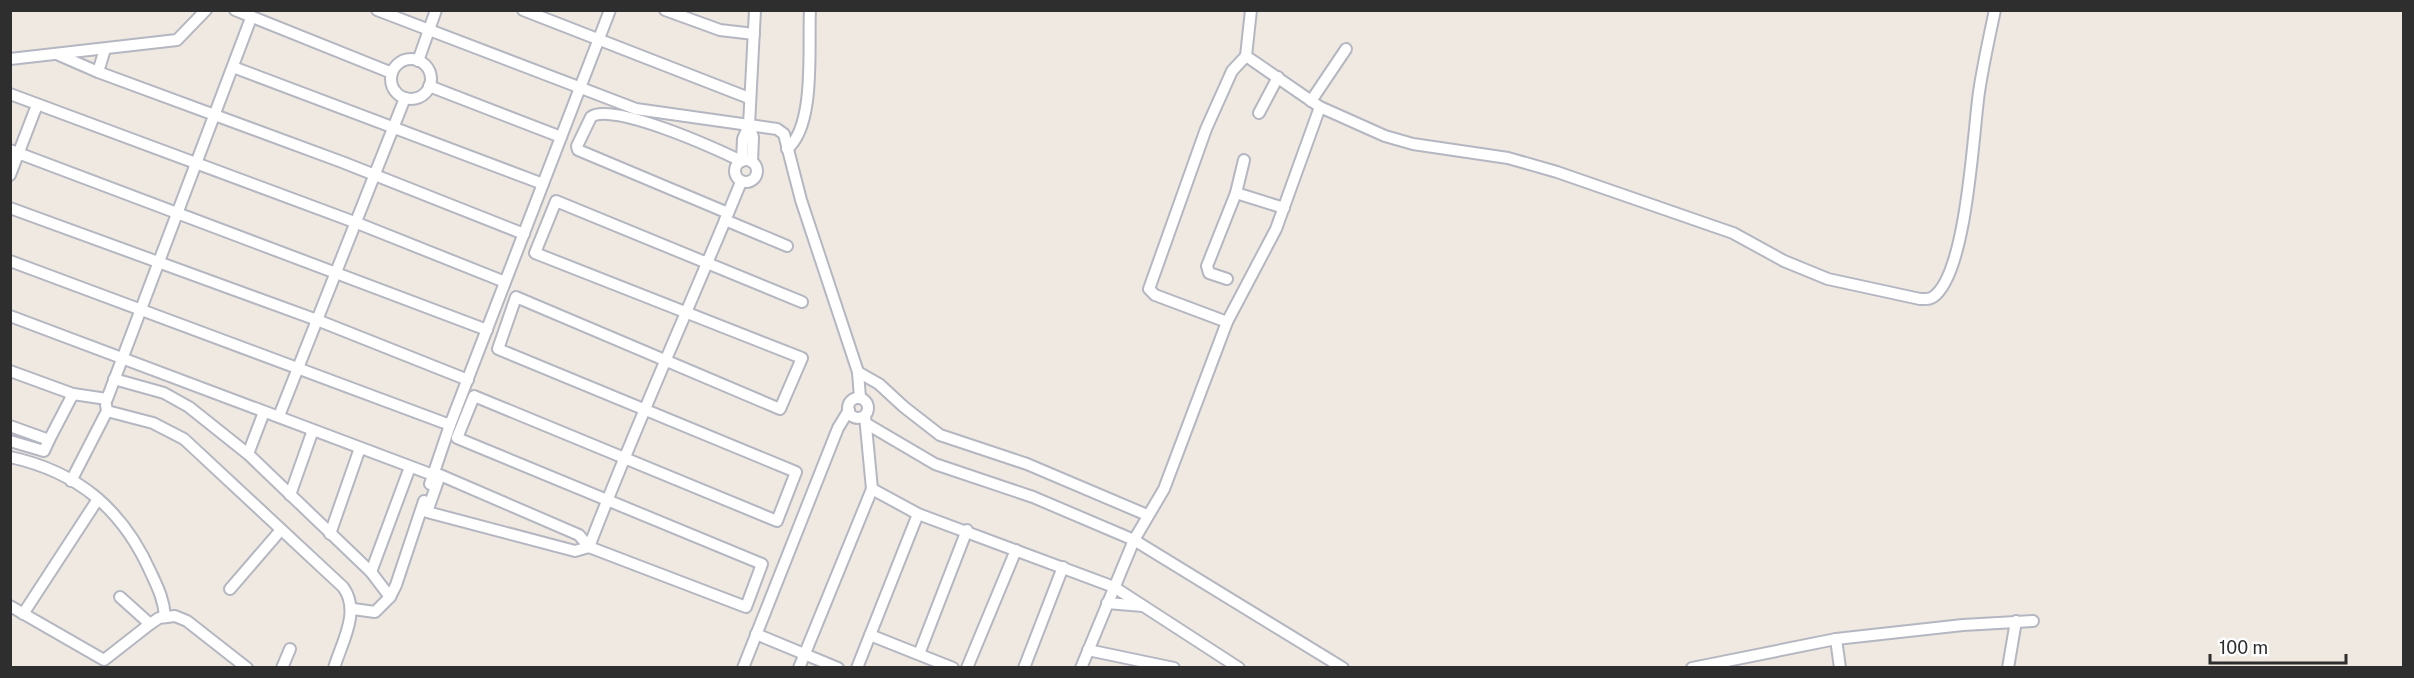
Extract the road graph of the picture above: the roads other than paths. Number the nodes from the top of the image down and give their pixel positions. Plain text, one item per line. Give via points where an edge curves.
1 (206, 10) edge
2 (235, 10) edge
3 (376, 10) edge
4 (436, 10) edge
5 (523, 10) edge
6 (610, 10) edge
7 (665, 10) edge
8 (754, 10) edge
9 (810, 10) edge
10 (1251, 10) edge
11 (1995, 10) edge
12 (251, 18) junction
13 (430, 30) junction
14 (754, 34) junction
15 (599, 40) junction
16 (1346, 49) dead end
17 (105, 50) junction
18 (59, 55) junction
19 (1246, 56) junction
20 (10, 59) edge
21 (418, 61) junction
22 (232, 66) junction
23 (98, 72) junction
24 (392, 73) junction
25 (1278, 77) junction
26 (429, 86) junction
27 (580, 89) junction
28 (10, 94) edge
29 (405, 98) junction
30 (749, 98) junction
31 (1316, 104) junction
32 (37, 105) junction
33 (1258, 113) dead end
34 (213, 116) junction
35 (749, 125) junction
36 (394, 126) junction
37 (561, 137) junction
38 (787, 149) junction
39 (14, 152) edge
40 (1244, 160) dead end
41 (745, 161) junction
42 (195, 165) junction
43 (10, 175) edge
44 (375, 175) junction
45 (741, 182) junction
46 (543, 184) junction
47 (1236, 193) junction
48 (10, 208) edge
49 (1284, 208) junction
50 (175, 214) junction
51 (727, 217) junction
52 (357, 223) junction
53 (524, 234) junction
54 (787, 246) dead end
55 (10, 261) edge
56 (158, 261) junction
57 (708, 261) junction
58 (336, 274) junction
59 (1227, 279) dead end
60 (505, 282) junction
61 (802, 302) dead end
62 (139, 308) junction
63 (686, 313) junction
64 (10, 316) edge
65 (317, 320) junction
66 (1227, 322) junction
67 (487, 330) junction
68 (121, 359) junction
69 (667, 360) junction
70 (298, 367) junction
71 (10, 370) edge
72 (858, 372) junction
73 (114, 379) junction
74 (468, 380) junction
75 (73, 394) junction
76 (860, 398) junction
77 (107, 404) junction
78 (647, 409) junction
79 (849, 410) junction
80 (264, 412) junction
81 (279, 416) junction
82 (866, 420) junction
83 (450, 425) junction
84 (10, 426) edge
85 (313, 430) junction
86 (49, 440) junction
87 (10, 441) edge
88 (360, 448) junction
89 (248, 454) junction
90 (10, 457) edge
91 (626, 458) junction
92 (410, 467) junction
93 (433, 475) junction
94 (71, 481) junction
95 (872, 489) junction
96 (290, 495) junction
97 (98, 499) junction
98 (607, 499) junction
99 (1149, 512) junction
100 (918, 514) junction
101 (967, 530) junction
102 (280, 531) junction
103 (330, 534) junction
104 (1134, 540) junction
105 (589, 547) junction
106 (1016, 550) junction
107 (1063, 567) junction
108 (371, 572) junction
109 (1114, 586) junction
110 (230, 589) dead end
111 (120, 597) dead end
112 (390, 597) junction
113 (1107, 603) junction
114 (10, 606) edge
115 (1144, 606) junction
116 (353, 609) junction
117 (23, 614) junction
118 (165, 617) junction
119 (2016, 621) junction
120 (2033, 621) dead end
121 (150, 624) junction
122 (756, 634) junction
123 (870, 635) junction
124 (1836, 639) junction
125 (291, 649) dead end
126 (1088, 650) junction
127 (804, 653) junction
128 (919, 654) junction
129 (101, 664) edge
130 (1341, 667) edge
131 (247, 668) edge
132 (282, 668) edge
133 (334, 668) edge
134 (743, 668) edge
135 (799, 668) edge
136 (838, 668) edge
137 (857, 668) edge
138 (953, 668) edge
139 (967, 668) edge
140 (1024, 668) edge
141 (1081, 668) edge
142 (1174, 668) edge
143 (1239, 668) edge
144 (1692, 668) edge
145 (1840, 668) edge
146 (2008, 668) edge

1 - 17 street via 177,40
2 - 12 street
3 - 13 street
4 - 13 street
5 - 15 street
6 - 15 street
7 - 14 street via 720,30
8 - 14 street
9 - 38 street via 806,110 799,136
10 - 19 street
11 - 31 street via 1979,92 1962,225 1941,289 1929,299 1828,279 1784,261 1749,239 1629,195 1508,158 1385,136
12 - 22 street
12 - 24 street
13 - 21 street
13 - 27 street
14 - 30 street
15 - 27 street
15 - 30 street
16 - 31 street
17 - 18 street
17 - 23 street
18 - 20 street
18 - 23 street
19 - 25 street
19 - 66 street via 1232,71 1206,129 1149,289
21 - 24 street via 399,63
21 - 26 street via 429,71
22 - 34 street
22 - 36 street
23 - 34 street
24 - 29 street via 395,91
25 - 31 street
25 - 33 street
26 - 29 street via 419,97
26 - 37 street
27 - 35 street via 647,112
27 - 37 street
28 - 32 street
29 - 36 street
30 - 35 street
31 - 49 street
32 - 39 street
32 - 42 street
34 - 42 street
34 - 44 street
35 - 38 street via 780,130
35 - 41 street via 743,139
36 - 44 street
36 - 46 street
37 - 46 street
38 - 72 street
39 - 43 street
39 - 50 street
40 - 47 street
41 - 45 street via 735,171
41 - 45 street via 757,168 757,176 752,182
41 - 51 street via 641,120 598,114 591,117 577,146 578,150
42 - 50 street
42 - 52 street
44 - 52 street
44 - 53 street
45 - 51 street
46 - 53 street
47 - 49 street
47 - 59 street via 1207,266 1209,273
48 - 56 street
49 - 66 street
50 - 56 street
50 - 58 street
51 - 54 street
51 - 57 street
52 - 58 street
52 - 60 street
53 - 60 street
55 - 62 street
56 - 62 street
56 - 65 street
57 - 61 street
57 - 63 street
57 - 63 street via 556,201 535,253
58 - 65 street
58 - 67 street
60 - 67 street
62 - 68 street
62 - 70 street
63 - 69 street
63 - 69 street via 802,358 780,409
64 - 68 street
65 - 70 street
65 - 74 street
66 - 99 street via 1160,498
67 - 74 street
68 - 73 street
68 - 80 street
69 - 78 street
69 - 78 street via 516,297 498,349
70 - 81 street
70 - 83 street
71 - 75 street
72 - 76 street
72 - 99 street via 879,384 940,435
73 - 77 street
73 - 89 street via 174,398
74 - 83 street
75 - 77 street
75 - 86 street
76 - 79 street via 851,401
76 - 82 street via 868,404
77 - 94 street
77 - 102 street via 184,439
78 - 91 street
78 - 91 street via 796,471 777,521
79 - 82 street
79 - 122 street via 838,428
80 - 81 street
80 - 89 street
81 - 85 street
82 - 95 street
82 - 104 street via 935,464 1023,494
83 - 93 street
84 - 86 street
85 - 88 street
85 - 96 street
86 - 87 street via 44,451
88 - 92 street
88 - 103 street
89 - 96 street
90 - 94 street via 44,466
91 - 98 street
91 - 98 street via 474,396 457,438
92 - 93 street
92 - 108 street
93 - 112 street
94 - 97 street
95 - 100 street
95 - 127 street
96 - 103 street
97 - 117 street
97 - 118 street via 134,538 164,603
98 - 105 street
98 - 105 street via 762,564 750,597 746,607
99 - 104 street
100 - 101 street
100 - 123 street
101 - 106 street
101 - 128 street
102 - 110 street
102 - 116 street via 343,587
103 - 108 street
104 - 109 street
104 - 130 street
105 - 105 street via 575,551 427,512 440,475 579,536
106 - 107 street
106 - 139 street
107 - 109 street
107 - 140 street
108 - 112 street
109 - 113 street
109 - 115 street
111 - 121 street
112 - 116 street via 375,612
113 - 115 street
113 - 126 street
114 - 117 street
115 - 143 street
116 - 133 street
117 - 129 street
118 - 121 street
118 - 131 street via 187,621
119 - 120 street
119 - 124 street
119 - 146 street
121 - 129 street
122 - 127 street
122 - 134 street
123 - 128 street
123 - 137 street
124 - 144 street
124 - 145 street
125 - 132 street
126 - 141 street
126 - 142 street
127 - 135 street
127 - 136 street
128 - 138 street

